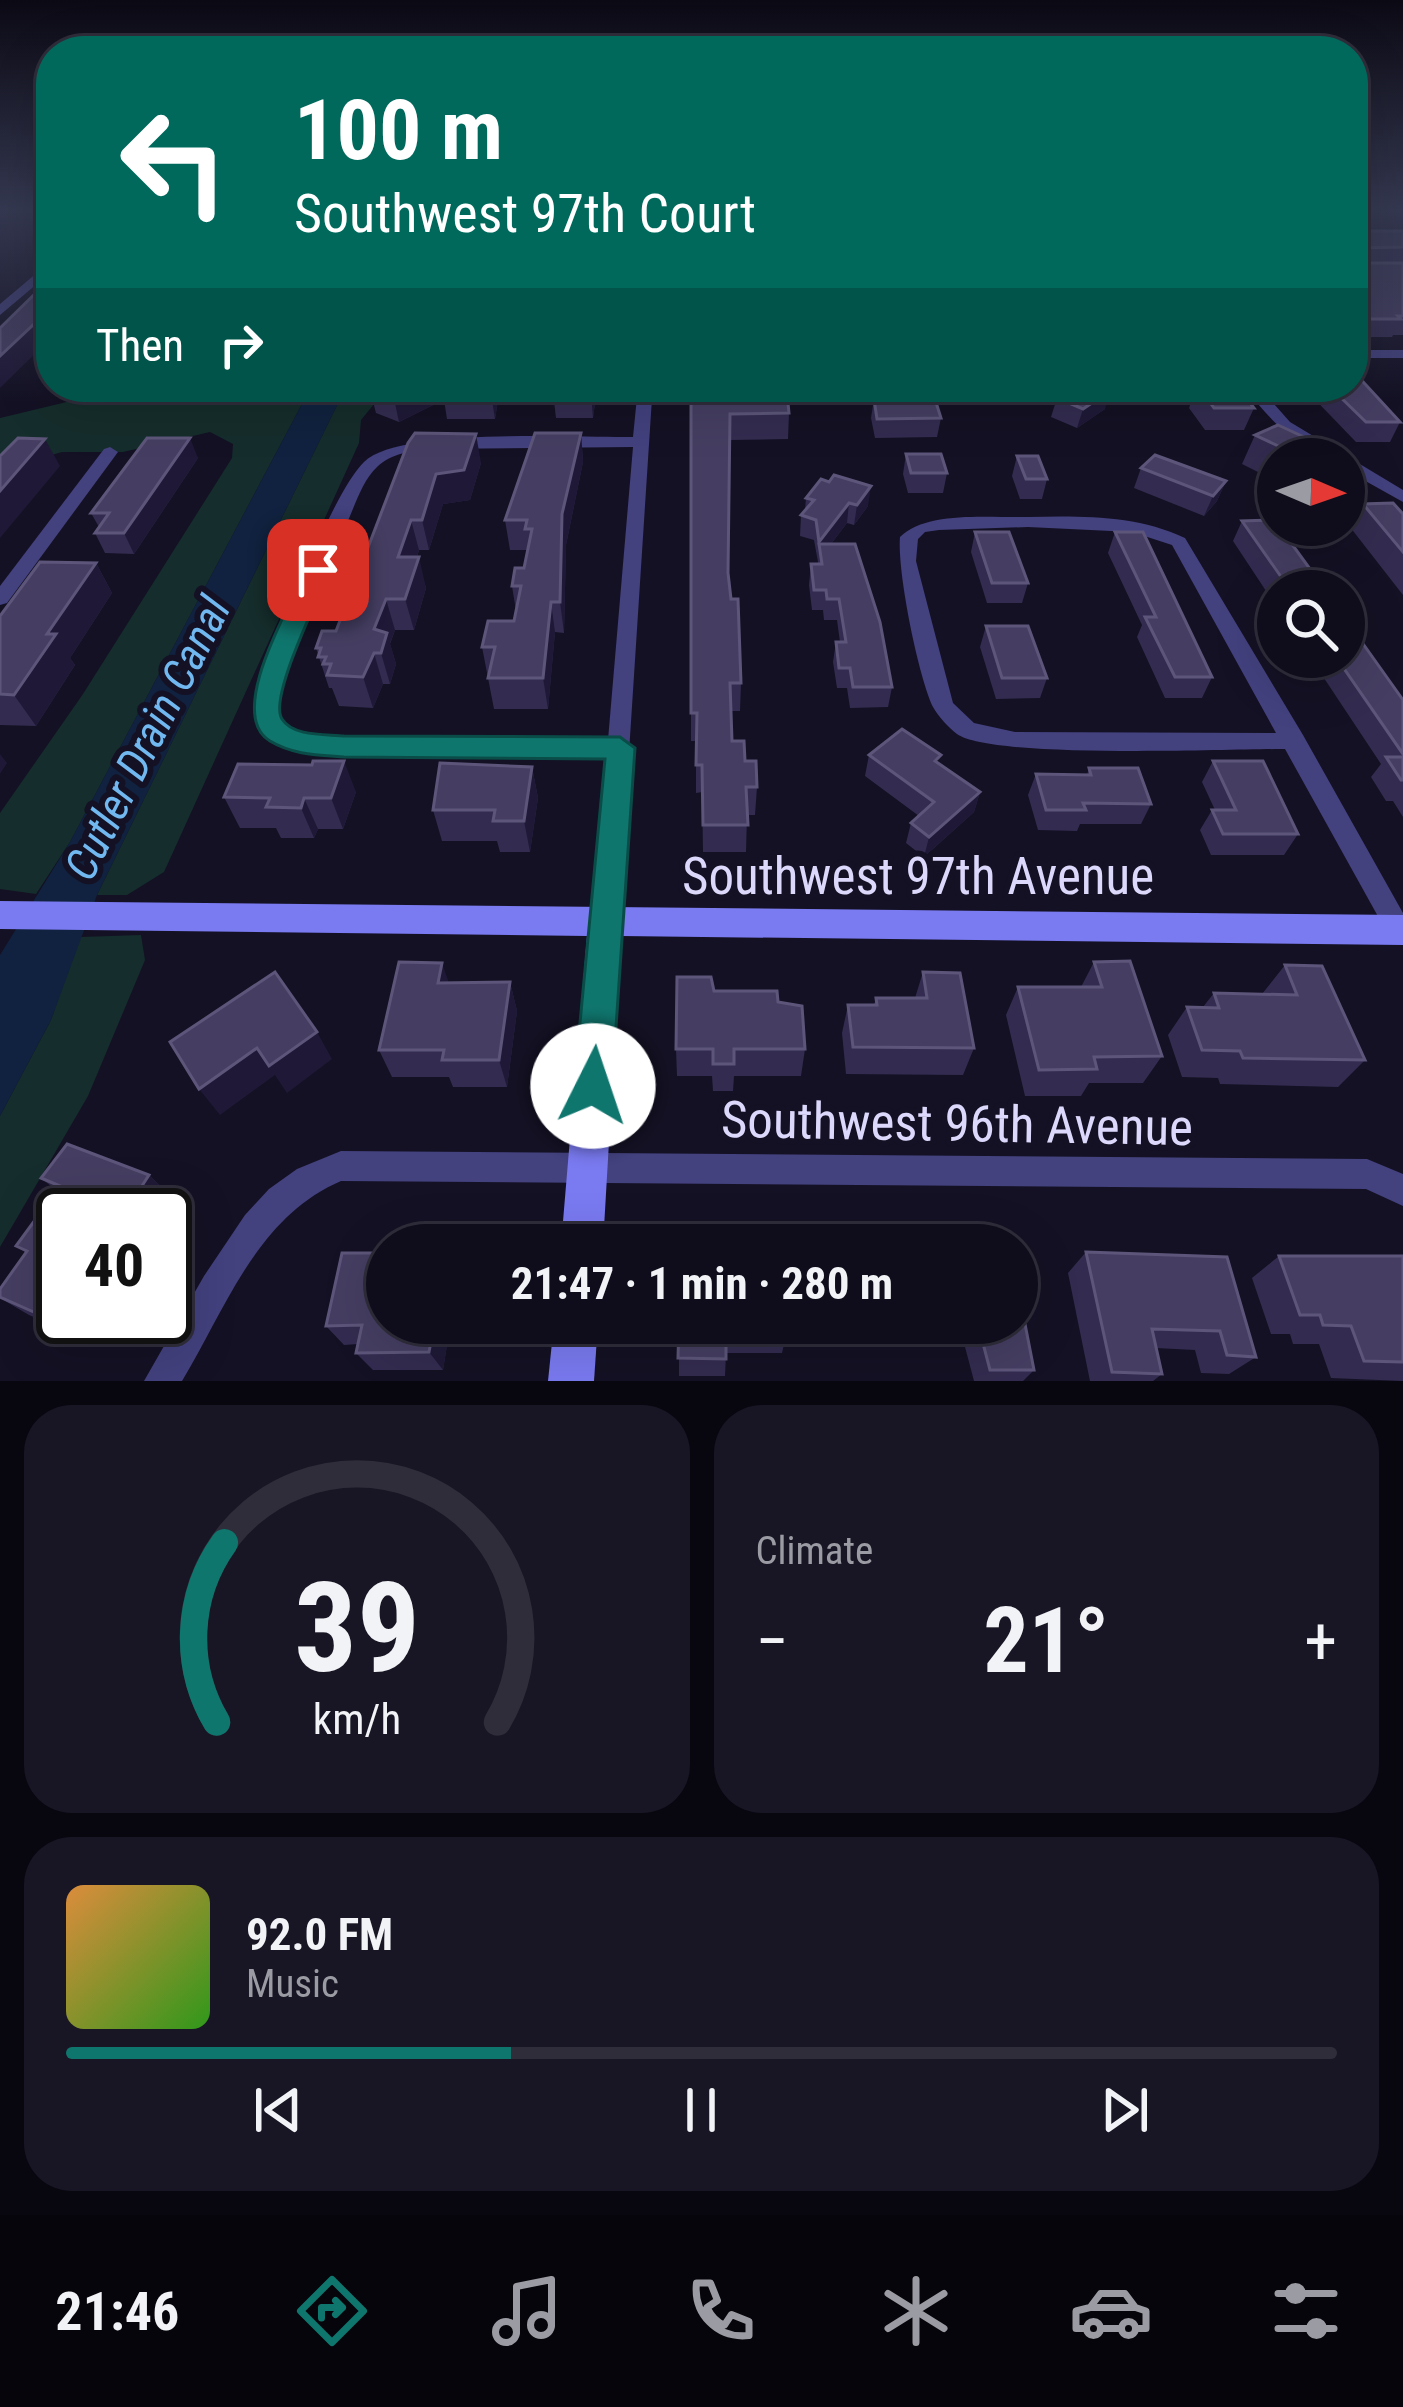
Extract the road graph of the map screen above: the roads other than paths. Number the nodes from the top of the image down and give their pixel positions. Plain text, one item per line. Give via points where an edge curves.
1 (36, 279) edge
2 (0, 311) edge
3 (1368, 354) edge
4 (1403, 355) edge
5 (643, 402) edge
6 (1264, 402) edge
7 (1306, 438) edge
8 (641, 442) junction
9 (110, 452) dead end
10 (1365, 474) edge
11 (1403, 497) edge
12 (0, 599) edge
13 (1295, 741) junction
14 (620, 748) junction
15 (0, 915) edge
16 (605, 922) junction
17 (1401, 930) edge
18 (587, 1168) junction
19 (1403, 1190) edge
20 (583, 1224) edge
21 (574, 1344) edge
22 (162, 1381) edge
23 (571, 1381) edge

1 - 2 street
3 - 4 street
5 - 8 street
6 - 7 street
8 - 14 street
8 - 14 street via 430,444 374,459 266,700 269,724 290,739 328,746
9 - 12 street
10 - 11 street
13 - 13 street via 1184,547 1165,533 1114,524 939,525 915,531 906,544 936,683 949,715 977,734
13 - 17 street
14 - 16 street
15 - 16 street, Southwest 97th Avenue
16 - 17 street, Southwest 97th Avenue
16 - 18 street
18 - 19 street, Southwest 96th Avenue via 1366,1174
18 - 20 street
18 - 22 street, Southwest 96th Avenue via 341,1166 308,1178 272,1207
21 - 23 street

